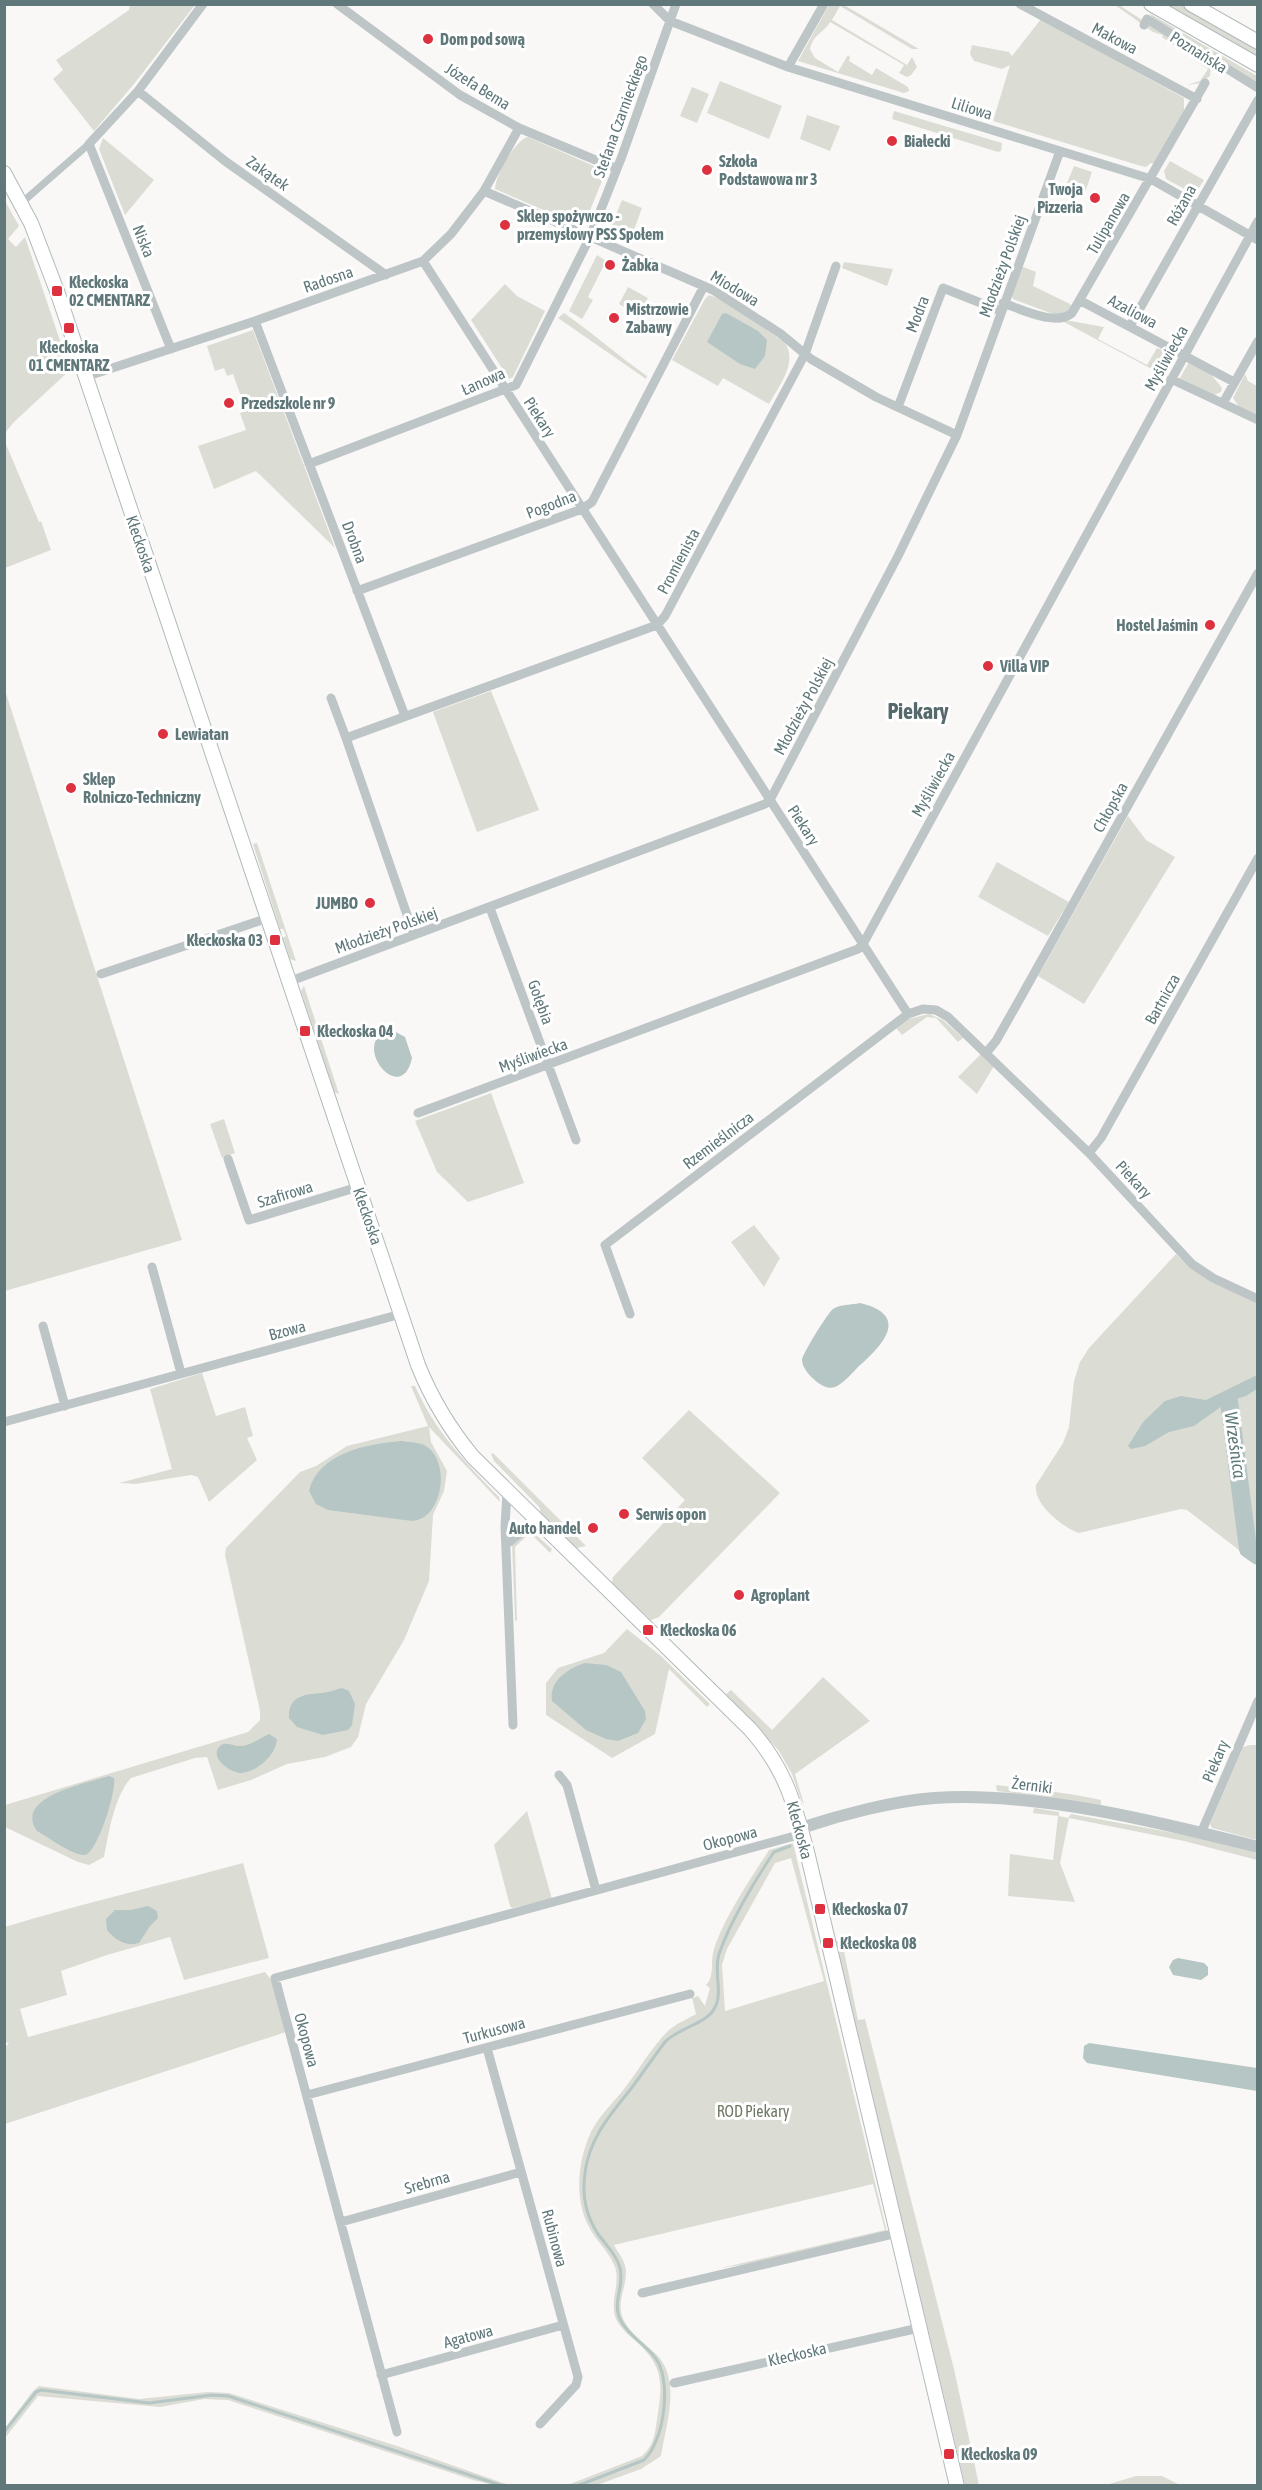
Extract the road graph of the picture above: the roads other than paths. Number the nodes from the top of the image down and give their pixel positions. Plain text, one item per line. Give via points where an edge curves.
1 (203, 4) edge
2 (337, 4) edge
3 (653, 4) edge
4 (676, 4) edge
5 (824, 4) edge
6 (1020, 4) edge
7 (1151, 4) edge
8 (1191, 4) edge
9 (670, 21) junction
10 (1144, 25) dead end
11 (1257, 42) edge
12 (1257, 65) edge
13 (788, 67) junction
14 (1205, 83) dead end
15 (1257, 88) edge
16 (138, 90) junction
17 (1197, 99) junction
18 (1257, 100) edge
19 (519, 128) junction
20 (89, 144) junction
21 (1060, 151) junction
22 (617, 169) junction
23 (4, 173) edge
24 (1150, 179) junction
25 (484, 191) junction
26 (26, 199) dead end
27 (1198, 206) junction
28 (1257, 221) edge
29 (590, 237) junction
30 (1254, 238) edge
31 (423, 261) junction
32 (836, 266) dead end
33 (386, 274) junction
34 (704, 286) junction
35 (1081, 301) junction
36 (1002, 307) junction
37 (255, 321) junction
38 (1130, 326) junction
39 (1257, 341) edge
40 (171, 349) junction
41 (805, 354) junction
42 (1184, 355) junction
43 (85, 377) junction
44 (1172, 379) junction
45 (1234, 382) junction
46 (506, 390) junction
47 (1223, 403) junction
48 (898, 407) junction
49 (1257, 420) edge
50 (957, 435) junction
51 (309, 464) junction
52 (582, 509) junction
53 (1257, 573) edge
54 (357, 591) junction
55 (657, 625) junction
56 (331, 698) dead end
57 (405, 716) junction
58 (346, 738) junction
59 (770, 800) junction
60 (1257, 858) edge
61 (490, 908) junction
62 (268, 918) junction
63 (414, 935) junction
64 (863, 944) junction
65 (101, 974) dead end
66 (288, 982) junction
67 (908, 1014) junction
68 (986, 1053) junction
69 (548, 1065) junction
70 (418, 1113) dead end
71 (576, 1140) dead end
72 (1089, 1153) junction
73 (228, 1159) dead end
74 (358, 1187) junction
75 (152, 1267) dead end
76 (1257, 1299) edge
77 (401, 1314) junction
78 (630, 1314) dead end
79 (43, 1326) dead end
80 (181, 1373) junction
81 (65, 1406) junction
82 (4, 1422) edge
83 (507, 1492) junction
84 (536, 1520) junction
85 (508, 1544) junction
86 (1257, 1701) edge
87 (513, 1725) dead end
88 (559, 1775) dead end
89 (802, 1831) junction
90 (1201, 1833) junction
91 (1257, 1848) edge
92 (596, 1890) junction
93 (690, 1994) dead end
94 (487, 2048) junction
95 (306, 2095) junction
96 (521, 2172) junction
97 (341, 2222) junction
98 (897, 2233) junction
99 (642, 2293) dead end
100 (564, 2325) junction
101 (919, 2328) junction
102 (381, 2375) junction
103 (674, 2383) dead end
104 (540, 2424) dead end
105 (397, 2432) dead end
106 (957, 2486) edge

1 - 16 street
2 - 19 street, Józefa Bema via 450,89
3 - 9 street
4 - 9 street, Stefana Czarnieckiego
5 - 13 street
6 - 17 street, Makowa
7 - 12 main road, Poznańska
8 - 11 main road
9 - 13 street, Liliowa
9 - 22 street, Stefana Czarnieckiego
10 - 15 street, Poznańska via 1147,19
13 - 21 street, Liliowa
14 - 17 street, Tulipanowa
16 - 20 street
16 - 33 street, Zakątek via 225,161
17 - 24 street, Tulipanowa
18 - 27 street, Różana
19 - 22 street, Józefa Bema
19 - 25 street, Radosna
20 - 26 street
20 - 40 street, Niska
21 - 24 street, Liliowa
21 - 36 street, Młodzieży Polskiej
22 - 29 street, Stefana Czarnieckiego
23 - 43 main road, Kłeckoska via 48,266
24 - 27 street, Liliowa
24 - 35 street, Tulipanowa
25 - 29 street, Miodowa
25 - 31 street, Radosna via 451,234
27 - 30 street, Liliowa
27 - 38 street, Różana
28 - 30 street, Myśliwiecka
29 - 34 street, Miodowa
29 - 46 street, Łanowa via 516,385
30 - 42 street, Myśliwiecka
31 - 33 street, Radosna
31 - 46 street, Piekary
32 - 41 street, Promienista
33 - 37 street, Radosna
34 - 41 street, Miodowa via 781,334
34 - 52 street, Pogodna via 592,502
35 - 36 street, Tulipanowa via 1072,313 1061,318
35 - 38 street, Azaliowa
36 - 48 street, Modra via 943,288
36 - 50 street, Młodzieży Polskiej
37 - 40 street, Radosna
37 - 51 street, Drobna
38 - 42 street, Azaliowa
39 - 45 street
40 - 43 street, Radosna
41 - 48 street, Miodowa
41 - 55 street, Promienista
42 - 44 street, Myśliwiecka
42 - 45 street, Azaliowa
43 - 62 main road, Kłeckoska
44 - 47 street
44 - 64 street, Myśliwiecka
45 - 47 street
46 - 51 street, Łanowa
46 - 52 street, Piekary
47 - 49 street
48 - 50 street, Miodowa
50 - 59 street, Młodzieży Polskiej
51 - 54 street, Drobna
52 - 54 street, Pogodna
52 - 55 street, Piekary
53 - 68 street, Chłopska via 1017,1005
54 - 57 street, Drobna
55 - 57 street
55 - 59 street, Piekary
56 - 58 street
57 - 58 street
58 - 63 street
59 - 61 street, Młodzieży Polskiej
59 - 64 street, Piekary
60 - 72 street, Bartnicza via 1101,1138
61 - 63 street, Młodzieży Polskiej
61 - 69 street, Gołębia
62 - 65 street
62 - 66 main road, Kłeckoska
63 - 66 street, Młodzieży Polskiej
64 - 67 street, Piekary
64 - 69 street, Myśliwiecka
66 - 74 main road, Kłeckoska
67 - 68 street, Piekary via 936,1010
67 - 78 street, Rzemieślnicza via 604,1245
68 - 72 street, Piekary
69 - 70 street, Myśliwiecka
69 - 71 street, Gołębia
72 - 76 street, Piekary via 1192,1263
73 - 74 street, Szafirowa via 249,1221
74 - 77 main road, Kłeckoska
75 - 80 street
77 - 80 street, Bzowa
77 - 83 main road, Kłeckoska via 442,1418
79 - 81 street
80 - 81 street, Bzowa
81 - 82 street, Bzowa
83 - 84 main road, Kłeckoska
83 - 85 street
84 - 85 street
84 - 89 main road, Kłeckoska via 762,1743 783,1776
85 - 87 street
86 - 90 street, Piekary
88 - 92 street via 567,1785
89 - 90 street, Żerniki via 907,1801 951,1797 1042,1802
89 - 92 street, Okopowa
89 - 98 main road, Kłeckoska
90 - 91 street, Żerniki
92 - 95 street, Okopowa via 275,1978
93 - 94 street, Turkusowa
94 - 95 street, Turkusowa
94 - 96 street, Rubinowa
95 - 97 street, Okopowa
96 - 97 street, Srebrna
96 - 100 street, Rubinowa
97 - 102 street, Okopowa
98 - 99 street
98 - 101 main road, Kłeckoska
100 - 102 street, Agatowa
100 - 104 street, Rubinowa via 578,2377 576,2385
101 - 103 street, Kłeckoska
101 - 106 main road, Kłeckoska
102 - 105 street, Okopowa

